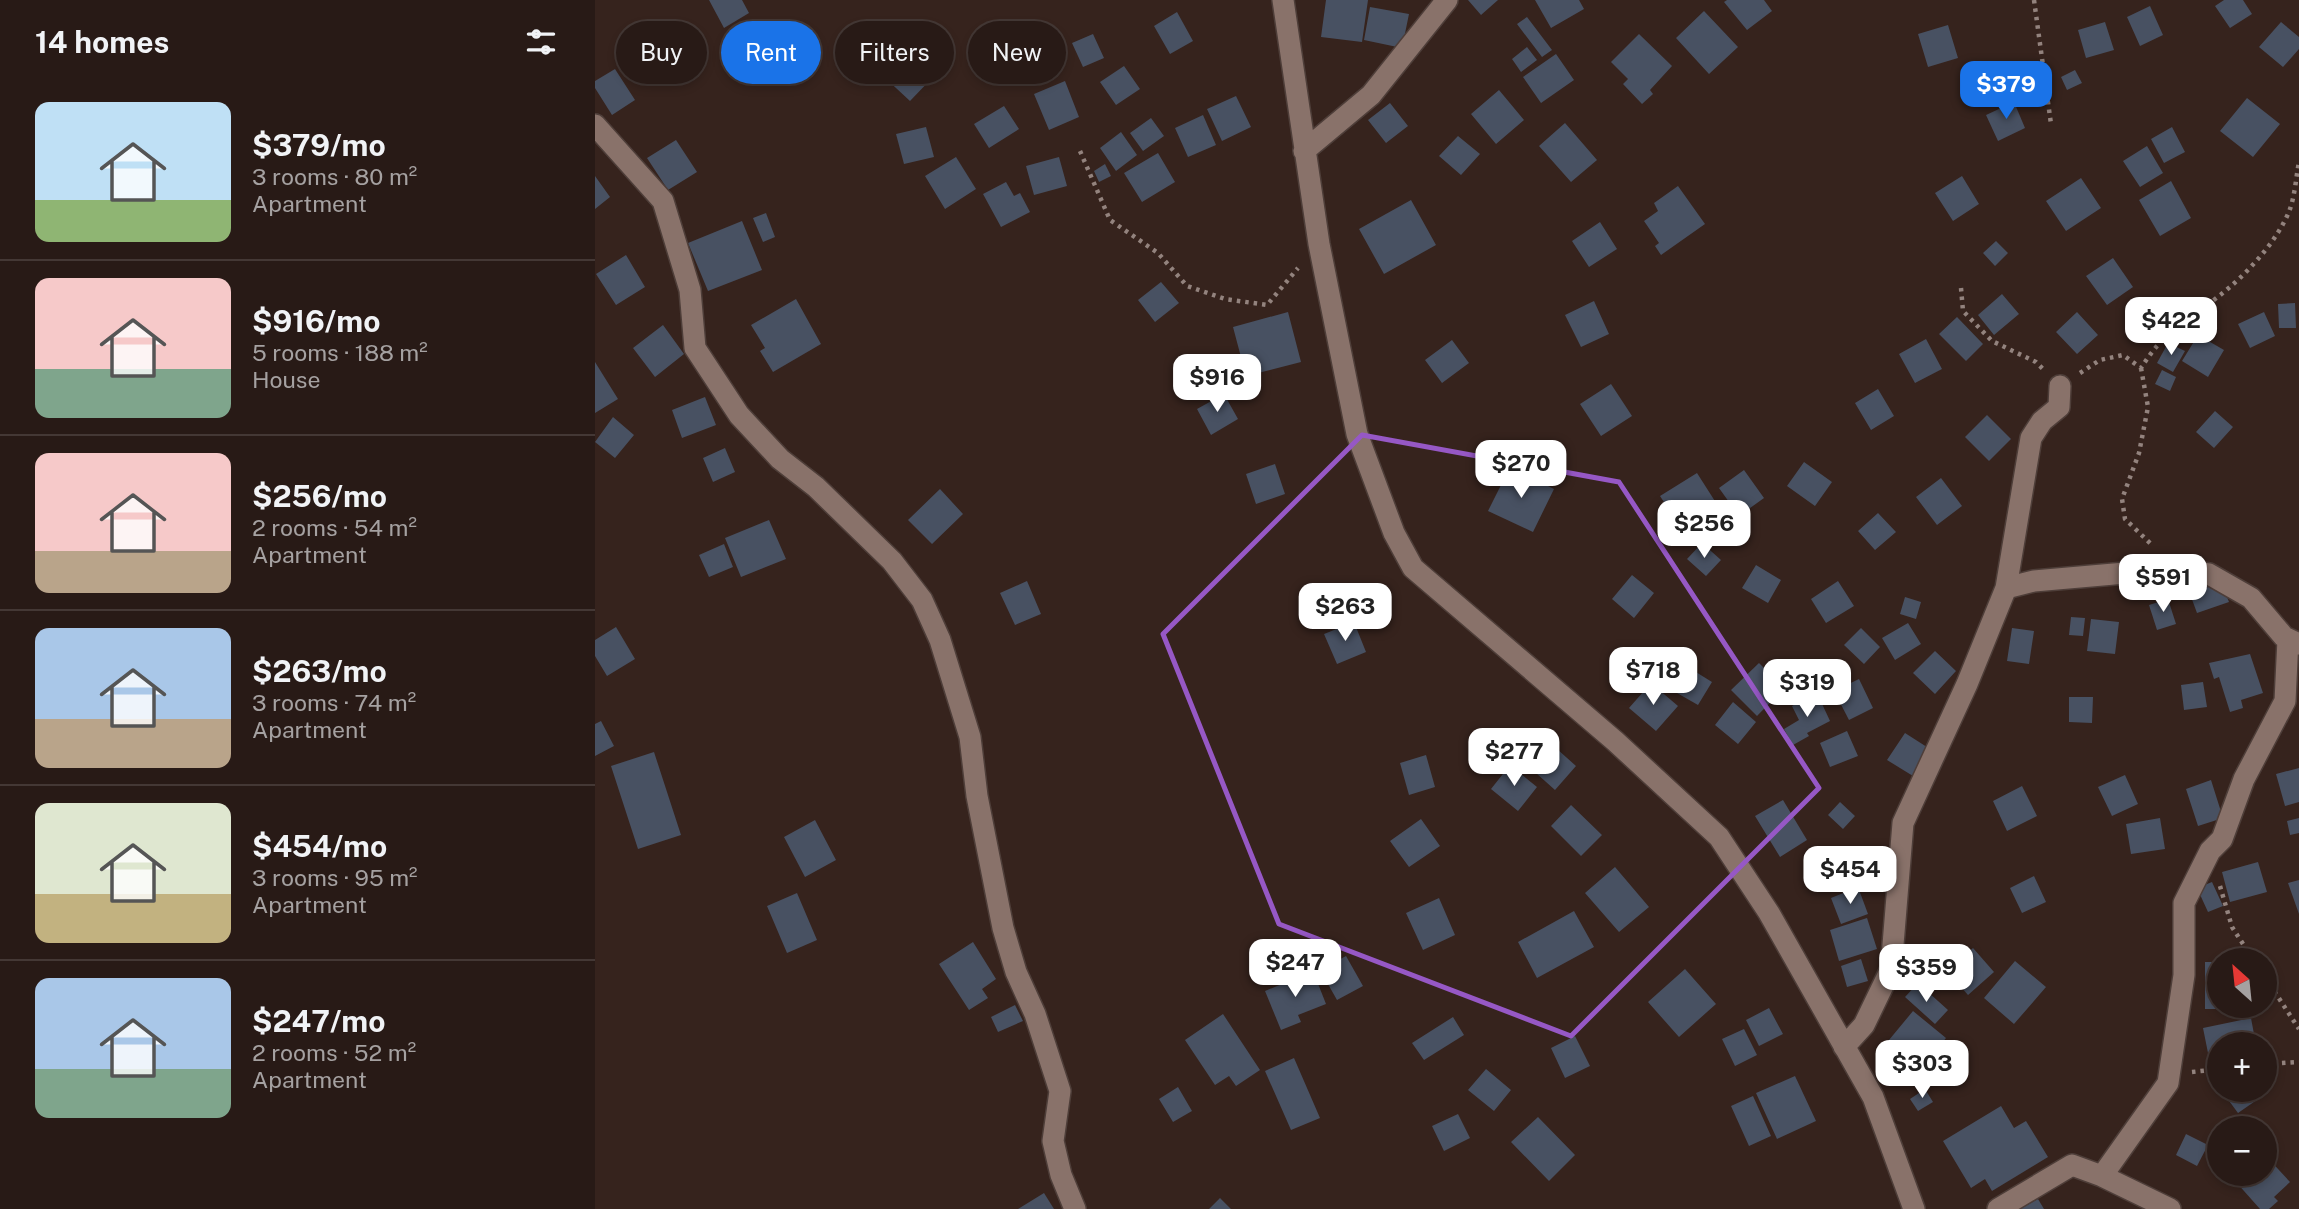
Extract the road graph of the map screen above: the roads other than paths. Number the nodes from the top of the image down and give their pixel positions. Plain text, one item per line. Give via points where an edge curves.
1 (1283, 0) edge
2 (1447, 0) edge
3 (595, 125) edge
4 (1304, 151) junction
5 (2060, 386) road end
6 (2006, 588) junction
7 (2293, 642) edge
8 (1844, 1046) junction
9 (2102, 1177) junction
10 (1075, 1209) edge
11 (1914, 1209) edge
12 (1999, 1209) edge
13 (2170, 1209) edge

1 - 4 street
2 - 4 street via 1371,95
3 - 10 street via 663,201 690,290 695,348 739,415 780,459 816,487 892,561 922,600 936,630 970,737 1003,928 1060,1091 1053,1141
4 - 8 street via 1357,434 1394,533 1413,568 1719,836 1769,913
5 - 6 street via 2059,407 2031,438
6 - 7 street via 2034,581 2171,569 2209,574 2251,598
6 - 8 street via 1903,823 1891,969 1864,1025
7 - 9 street via 2285,701 2244,779 2222,839 2210,851 2184,903 2184,975 2168,1083
8 - 11 street via 1873,1097
9 - 12 street via 2072,1165
9 - 13 street

